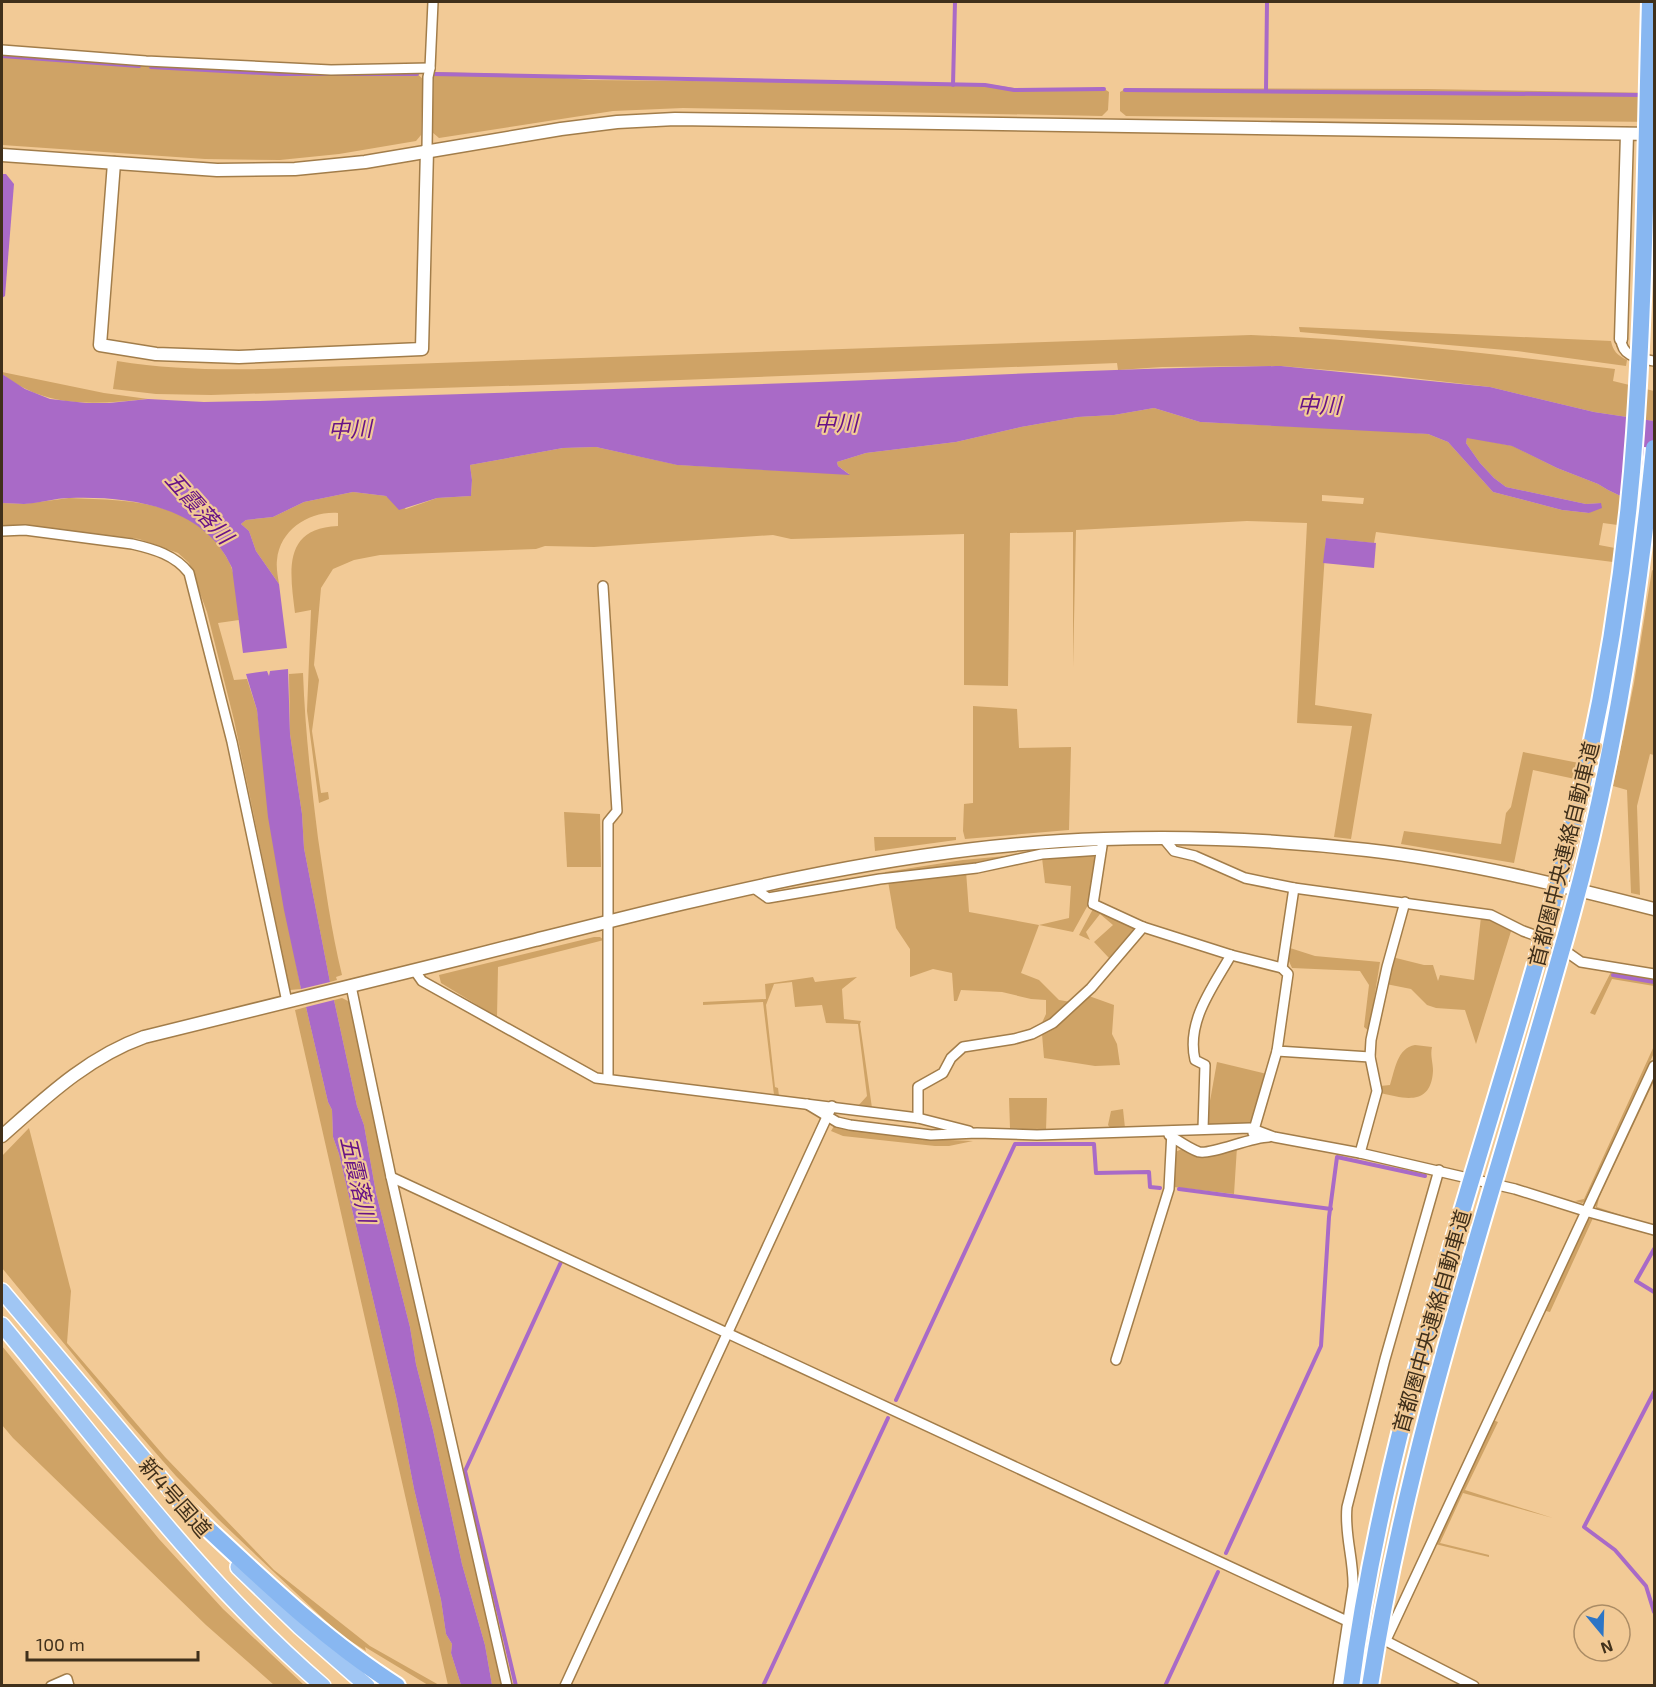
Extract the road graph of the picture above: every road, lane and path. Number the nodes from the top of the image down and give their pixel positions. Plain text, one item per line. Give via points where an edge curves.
1 (433, 2) edge
2 (1650, 2) edge
3 (2, 50) edge
4 (430, 68) junction
5 (1627, 134) junction
6 (1654, 134) edge
7 (427, 150) junction
8 (2, 155) edge
9 (114, 163) junction
10 (1621, 339) joint
11 (1654, 362) edge
12 (1654, 448) edge
13 (2, 531) edge
14 (603, 586) dead end
15 (1164, 838) junction
16 (1102, 845) junction
17 (754, 888) junction
18 (1294, 888) junction
19 (1405, 902) junction
20 (1654, 909) edge
21 (607, 922) junction
22 (1143, 927) junction
23 (1231, 955) junction
24 (1282, 968) junction
25 (415, 971) junction
26 (1654, 974) edge
27 (345, 987) junction
28 (293, 1001) junction
29 (1277, 1051) junction
30 (1370, 1057) junction
31 (1654, 1066) edge
32 (608, 1079) junction
33 (807, 1104) junction
34 (832, 1106) junction
35 (828, 1117) junction
36 (918, 1118) junction
37 (1203, 1130) junction
38 (977, 1133) junction
39 (1172, 1134) junction
40 (1253, 1134) junction
41 (2, 1136) edge
42 (1360, 1153) junction
43 (1439, 1170) junction
44 (392, 1177) junction
45 (1585, 1211) junction
46 (1654, 1230) edge
47 (2, 1291) edge
48 (2, 1325) edge
49 (729, 1334) junction
50 (1116, 1360) dead end
51 (182, 1505) junction
52 (1347, 1621) junction
53 (1386, 1640) junction
54 (51, 1686) edge
55 (69, 1686) edge
56 (323, 1686) edge
57 (367, 1686) edge
58 (397, 1686) edge
59 (507, 1686) edge
60 (565, 1686) edge
61 (1338, 1686) edge
62 (1351, 1686) edge
63 (1371, 1686) edge
64 (1474, 1686) edge

1 - 4 street
2 - 62 highway, 首都圏中央連絡自動車道, bridge via 1643,295 1635,435 1627,522 1603,680 1551,911 1401,1428 1370,1558
3 - 4 street via 331,70
4 - 7 street
5 - 6 street
5 - 7 street via 675,119 617,122
5 - 10 street
7 - 9 street via 338,165 278,170
7 - 9 street via 422,349 392,351 239,357 156,354 100,345
8 - 9 street
10 - 11 street via 1628,355
12 - 63 highway, 首都圏中央連絡自動車道, bridge via 1640,579 1598,808 1572,914 1427,1414 1383,1603
13 - 28 street via 25,530 141,546 173,558 189,573
14 - 21 street via 617,811 608,822
15 - 16 street
15 - 18 street via 1174,850 1245,878
15 - 20 street via 1367,850 1476,867
16 - 17 street via 1003,846 915,856
16 - 17 street via 977,868 768,898
16 - 22 street via 1094,904
17 - 21 street
18 - 19 street
18 - 24 street
19 - 26 street via 1491,915 1551,942 1581,962
19 - 30 street
21 - 25 street
21 - 32 street
22 - 23 street
22 - 36 street via 1090,988 1053,1023 1014,1039 963,1047 943,1073 918,1087
23 - 24 street
23 - 37 street via 1199,1013 1194,1031 1195,1060 1205,1065
24 - 29 street via 1288,974
25 - 27 street
25 - 32 street via 422,981 596,1078
27 - 28 street
27 - 44 street
28 - 41 street via 121,1045 73,1076
29 - 30 street
29 - 40 street
30 - 42 street via 1377,1091
31 - 45 street
32 - 33 street
33 - 34 street
33 - 35 street
34 - 35 street
34 - 36 street
35 - 38 street via 850,1125 931,1136
35 - 49 street
36 - 38 street
37 - 39 street
37 - 40 street
38 - 39 street
39 - 40 street via 1180,1143 1202,1152
39 - 50 street via 1169,1189
40 - 42 street
42 - 43 street
43 - 45 street
43 - 52 street via 1347,1507 1345,1524 1353,1576
44 - 49 street
44 - 59 street
45 - 46 street
45 - 53 street
47 - 51 highway, 新4号国道
48 - 56 highway, 新4号国道 via 216,1583
49 - 52 street
49 - 60 street
51 - 57 highway, 新4号国道 via 269,1599
51 - 58 highway via 328,1636
52 - 53 street
52 - 61 street
53 - 64 street
54 - 55 street via 67,1679

